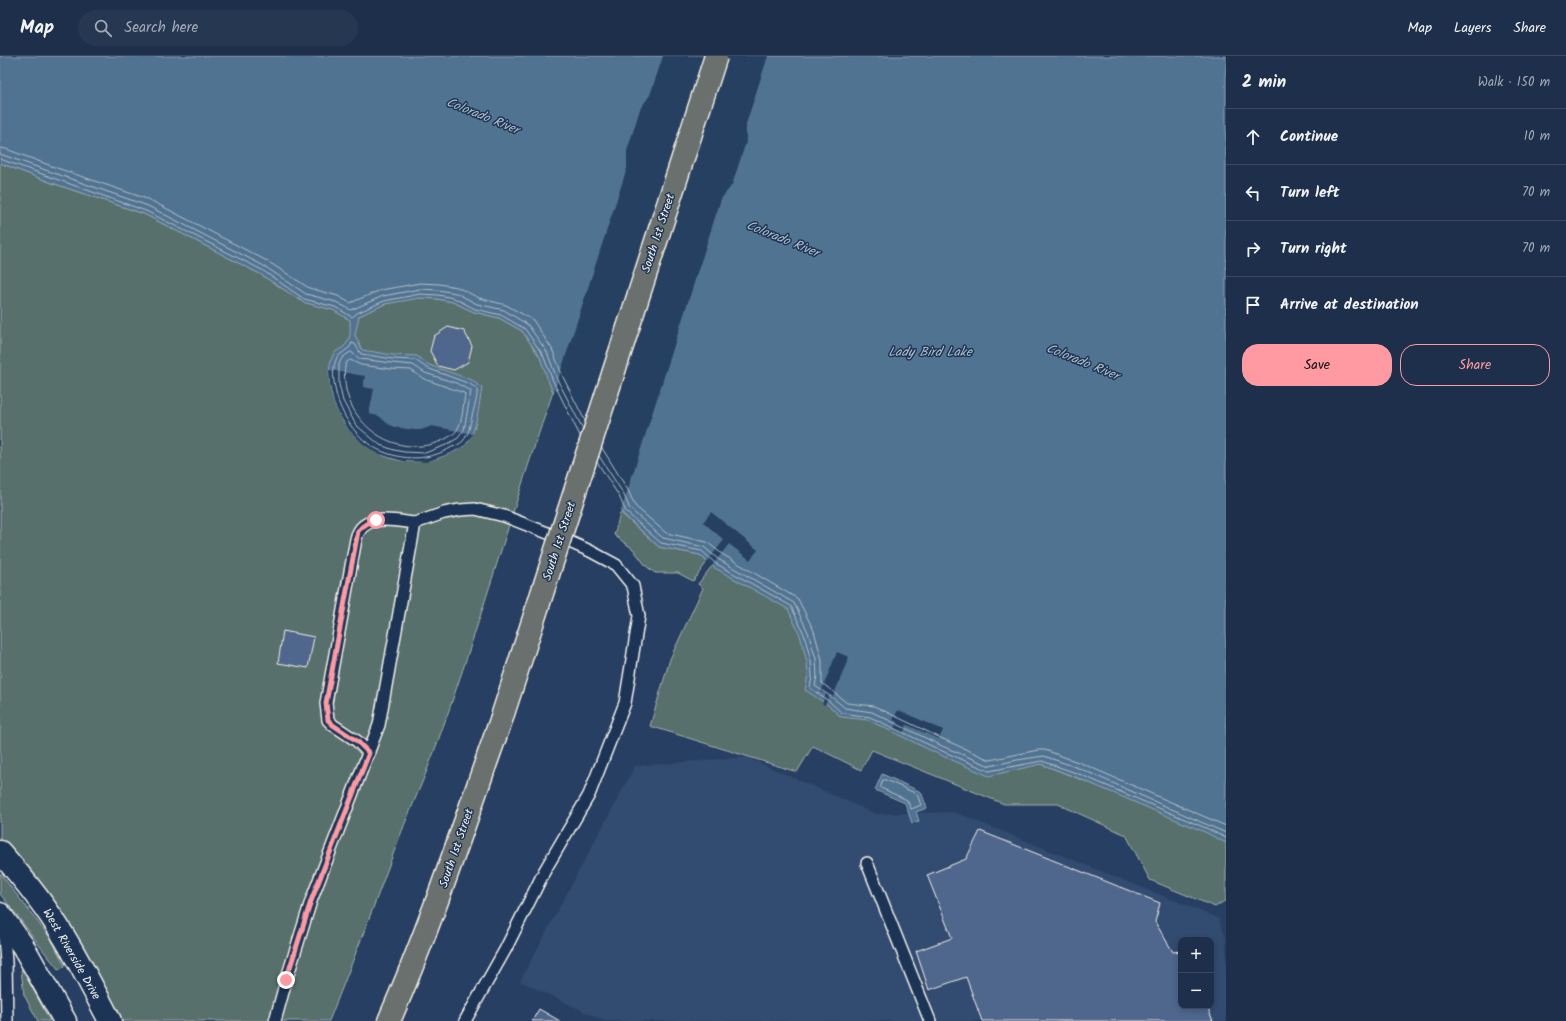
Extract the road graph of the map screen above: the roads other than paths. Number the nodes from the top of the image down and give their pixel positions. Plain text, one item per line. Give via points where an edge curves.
1 (716, 56) edge
2 (415, 523) junction
3 (369, 753) junction
4 (0, 852) edge
5 (867, 863) dead end
6 (1, 915) edge
7 (6, 1021) edge
8 (65, 1021) edge
9 (110, 1021) edge
10 (275, 1021) edge
11 (389, 1021) edge
12 (465, 1021) edge
13 (930, 1021) edge

1 - 11 main road, South 1st Street, bridge via 501,720 414,964
2 - 3 lane via 379,725
2 - 3 lane via 376,520 362,526 356,539 326,703 328,720
2 - 12 lane via 444,513 475,509 504,516 563,539 616,565 633,586 639,616 625,703 589,795 545,870 505,950
3 - 10 lane via 311,901
4 - 9 street, West Riverside Drive via 38,898 64,935
5 - 13 lane
6 - 7 lane via 6,962
6 - 8 street via 23,946

